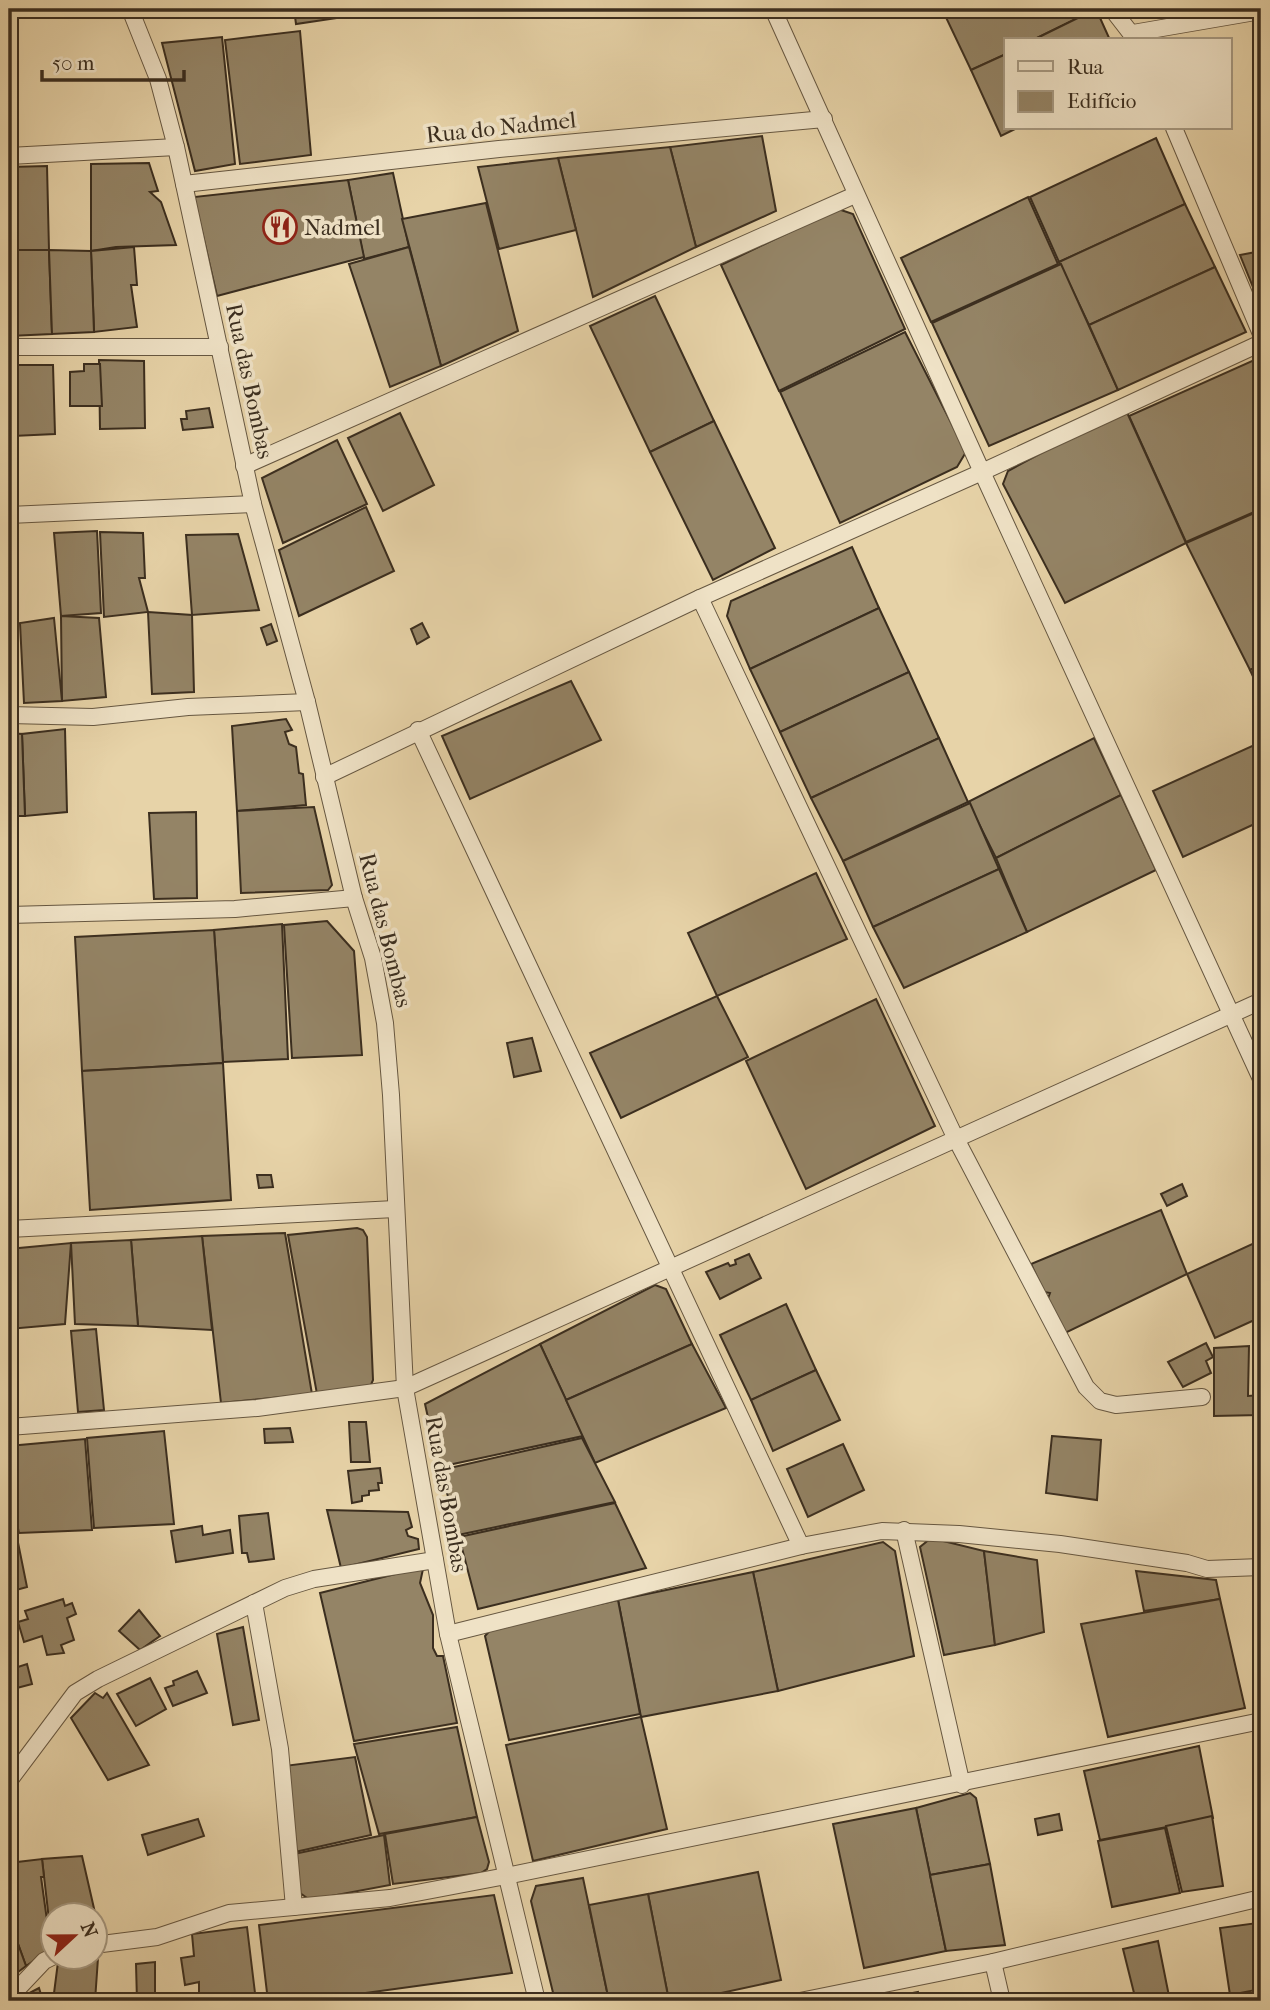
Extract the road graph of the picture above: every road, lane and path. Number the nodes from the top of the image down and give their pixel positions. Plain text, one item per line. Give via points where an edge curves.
1 (130, 9) edge
2 (773, 9) edge
3 (1112, 9) edge
4 (1261, 11) edge
5 (1135, 36) edge
6 (824, 119) junction
7 (1175, 130) edge
8 (176, 147) junction
9 (9, 156) edge
10 (184, 184) junction
11 (855, 195) junction
12 (1261, 334) edge
13 (1261, 343) edge
14 (9, 347) edge
15 (220, 347) junction
16 (244, 466) junction
17 (982, 472) junction
18 (253, 504) junction
19 (9, 514) edge
20 (700, 598) junction
21 (307, 702) junction
22 (9, 715) edge
23 (418, 730) junction
24 (324, 777) junction
25 (354, 898) junction
26 (9, 915) edge
27 (1261, 1001) edge
28 (1232, 1015) junction
29 (1261, 1079) edge
30 (955, 1137) junction
31 (395, 1209) junction
32 (9, 1229) edge
33 (671, 1269) junction
34 (405, 1388) junction
35 (1202, 1397) dead end
36 (9, 1427) edge
37 (904, 1530) junction
38 (801, 1546) junction
39 (435, 1560) junction
40 (1261, 1567) edge
41 (254, 1603) junction
42 (448, 1634) junction
43 (1261, 1721) edge
44 (9, 1781) edge
45 (962, 1785) junction
46 (506, 1876) junction
47 (1261, 1898) edge
48 (294, 1907) junction
49 (108, 1943) edge
50 (993, 1962) junction
51 (38, 1967) edge
52 (9, 1998) edge
53 (537, 2001) edge
54 (800, 2001) edge
55 (1002, 2001) edge

1 - 8 street, Rua das Bombas via 158,79
2 - 6 street
3 - 5 street
4 - 5 street
6 - 10 street, Rua do Nadmel
6 - 11 street
7 - 12 street
8 - 9 street
8 - 10 street, Rua das Bombas
10 - 15 street, Rua das Bombas
11 - 16 street
11 - 17 street
13 - 17 street
14 - 15 street
15 - 16 street, Rua das Bombas
16 - 18 street, Rua das Bombas
17 - 20 street
17 - 28 street
18 - 19 street
18 - 21 street, Rua das Bombas
20 - 23 street
20 - 30 street
21 - 22 street via 93,717
21 - 24 street, Rua das Bombas
23 - 24 street
23 - 33 street
24 - 25 street, Rua das Bombas
25 - 26 street via 234,909
25 - 31 street, Rua das Bombas via 373,958 385,1023
27 - 28 street
28 - 29 street
28 - 30 street
30 - 33 street
30 - 35 street via 1086,1387 1100,1401 1116,1405
31 - 32 street
31 - 34 street, Rua das Bombas
33 - 34 street
33 - 38 street
34 - 36 street via 257,1408
34 - 39 street, Rua das Bombas
37 - 38 street
37 - 40 street via 1060,1544 1207,1569
37 - 45 street
38 - 42 street
39 - 41 street via 314,1579
39 - 42 street, Rua das Bombas
41 - 44 street via 75,1693
41 - 48 street via 280,1749
42 - 46 street, Rua das Bombas
43 - 45 street
45 - 46 street
46 - 48 street via 390,1898
46 - 53 street, Rua das Bombas
47 - 50 street
48 - 49 street via 229,1913 157,1937
50 - 54 street
50 - 55 street
51 - 52 street

